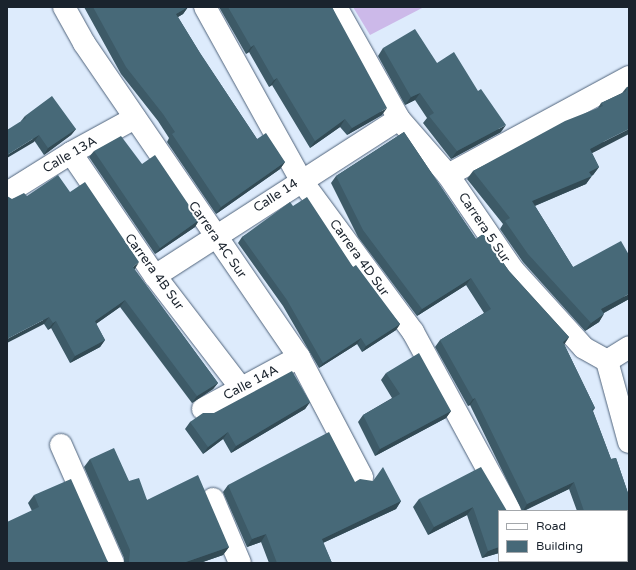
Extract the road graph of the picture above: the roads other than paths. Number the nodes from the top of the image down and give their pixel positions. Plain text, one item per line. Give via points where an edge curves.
1 (64, 7) edge
2 (206, 7) edge
3 (336, 7) edge
4 (629, 77) edge
5 (135, 118) junction
6 (399, 119) junction
7 (71, 153) junction
8 (448, 175) junction
9 (301, 180) junction
10 (7, 193) edge
11 (214, 237) junction
12 (155, 276) junction
13 (629, 347) edge
14 (299, 357) junction
15 (606, 360) junction
16 (241, 388) junction
17 (203, 409) dead end
18 (629, 441) edge
19 (61, 445) dead end
20 (362, 477) dead end
21 (213, 499) dead end
22 (509, 510) edge
23 (247, 562) edge
24 (113, 563) edge

1 - 5 street, Carrera 4C Sur via 84,43
2 - 9 street, Carrera 4D Sur
3 - 6 street, Carrera 5 Sur
4 - 8 street
5 - 7 street, Calle 13A
5 - 11 street, Carrera 4C Sur
6 - 8 street, Carrera 5 Sur
6 - 9 street, Calle 14
7 - 10 street, Calle 13A
7 - 12 street, Carrera 4B Sur
8 - 15 street, Carrera 5 Sur via 513,270 584,348
9 - 11 street, Calle 14
9 - 22 street, Carrera 4D Sur via 413,332
11 - 12 street, Calle 14
11 - 14 street, Carrera 4C Sur
12 - 16 street, Carrera 4B Sur
13 - 15 street
14 - 16 street, Calle 14A
14 - 20 street, Carrera 4C Sur
15 - 18 street
16 - 17 street, Calle 14A
19 - 24 street
21 - 23 street

